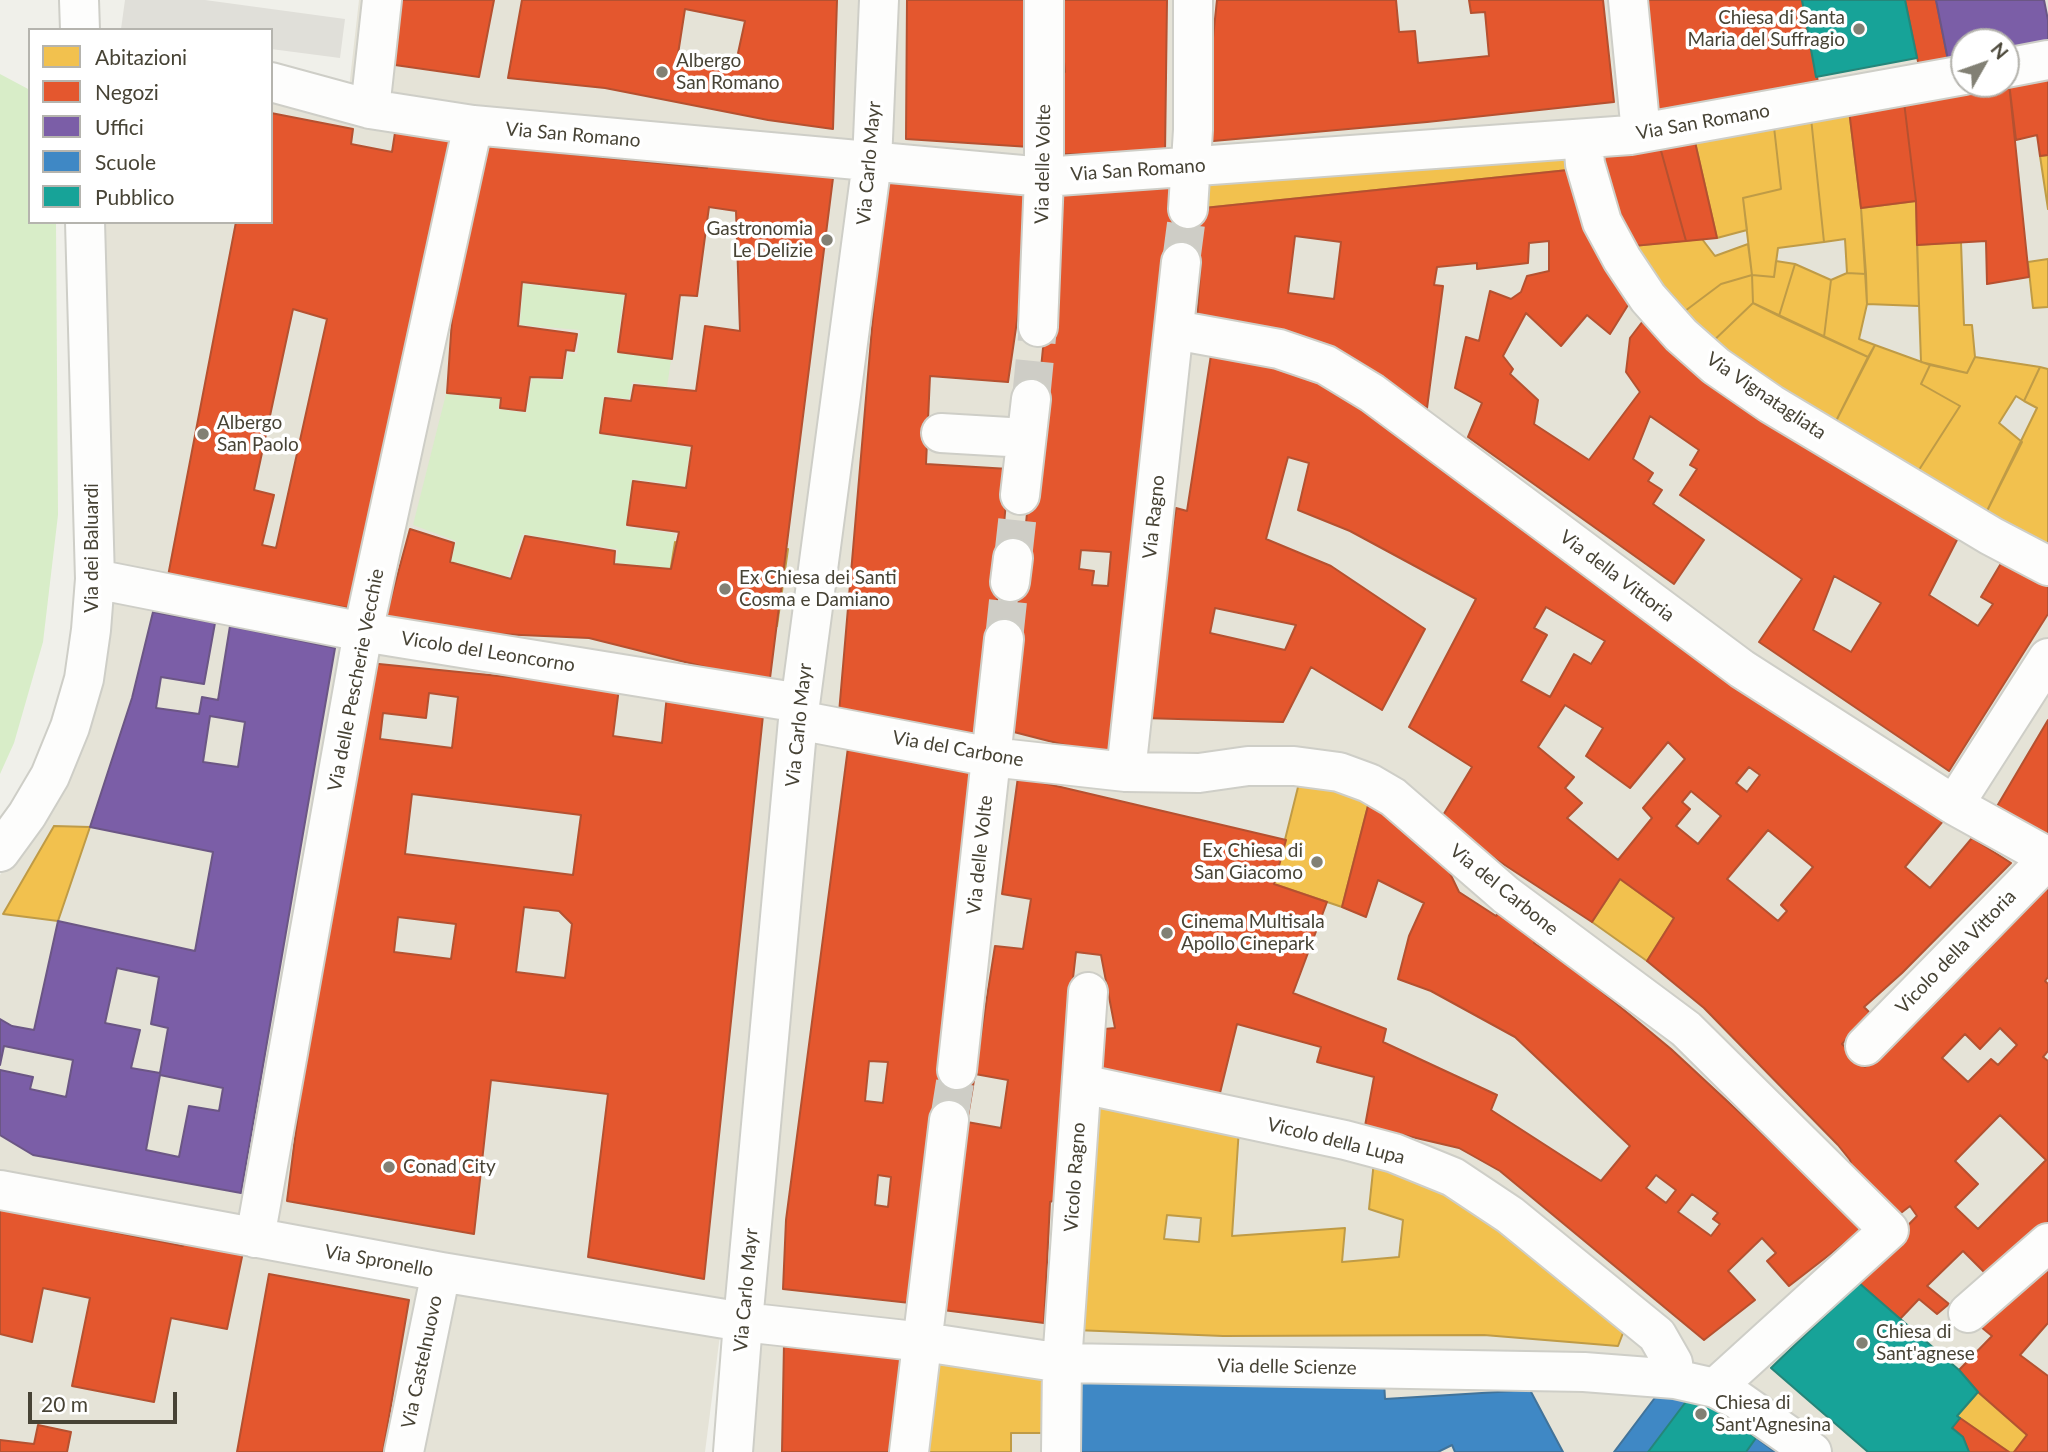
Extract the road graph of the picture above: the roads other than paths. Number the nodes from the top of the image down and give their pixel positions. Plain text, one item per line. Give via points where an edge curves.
1 (79, 0) edge
2 (382, 0) edge
3 (879, 0) edge
4 (1044, 0) edge
5 (1193, 0) edge
6 (1628, 0) edge
7 (80, 28) edge
8 (2048, 60) edge
9 (2020, 65) edge
10 (1950, 78) edge
11 (273, 83) edge
12 (370, 109) junction
13 (473, 125) junction
14 (1641, 133) junction
15 (1583, 139) junction
16 (872, 162) junction
17 (1191, 166) junction
18 (1044, 177) junction
19 (1188, 209) tunnel mouth
20 (85, 224) edge
21 (1181, 262) tunnel mouth
22 (1038, 327) tunnel mouth
23 (1175, 331) junction
24 (1031, 399) tunnel mouth
25 (942, 433) dead end
26 (1026, 438) junction
27 (1020, 495) tunnel mouth
28 (2048, 566) edge
29 (95, 579) junction
30 (363, 632) junction
31 (1004, 639) tunnel mouth
32 (2048, 658) edge
33 (799, 712) junction
34 (991, 757) junction
35 (1126, 772) junction
36 (1954, 805) junction
37 (0, 852) edge
38 (2048, 858) edge
39 (1088, 992) dead end
40 (1865, 1045) dead end
41 (957, 1070) tunnel mouth
42 (1082, 1084) junction
43 (949, 1120) tunnel mouth
44 (5, 1190) edge
45 (255, 1238) junction
46 (2048, 1243) edge
47 (441, 1272) junction
48 (1968, 1313) dead end
49 (743, 1322) junction
50 (924, 1342) junction
51 (1062, 1363) junction
52 (1675, 1378) junction
53 (1715, 1388) junction
54 (404, 1452) edge
55 (733, 1452) edge
56 (909, 1452) edge
57 (1061, 1452) edge
58 (1812, 1452) edge

1 - 7 street
2 - 12 street
3 - 16 street, Via Carlo Mayr
4 - 18 street, Via delle Volte
5 - 17 street
6 - 14 street
8 - 9 street
10 - 14 street, Via San Romano
11 - 12 street, Via San Romano
12 - 13 street, Via San Romano
13 - 16 street, Via San Romano
13 - 30 street, Via delle Pescherie Vecchie
14 - 15 street, Via San Romano
15 - 17 street, Via San Romano
15 - 28 street, Via Vignatagliata via 1602,222 1648,298 1681,335 1771,404 1991,537
16 - 18 street, Via San Romano
16 - 33 street, Via Carlo Mayr
17 - 18 street, Via San Romano
17 - 19 street
18 - 22 street, Via delle Volte
20 - 29 street, Via dei Baluardi
21 - 23 street, Via Ragno
23 - 35 street, Via Ragno
23 - 36 street, Via della Vittoria via 1279,349 1326,365 1372,393 1742,669
24 - 26 street
25 - 26 street
26 - 27 street
29 - 30 street, Vicolo del Leoncorno
29 - 37 street, Via dei Baluardi via 84,679 70,727 50,776
30 - 33 street, Vicolo del Leoncorno via 704,687
30 - 45 street, Via delle Pescherie Vecchie
31 - 34 street, Via delle Volte
32 - 36 street
33 - 34 street, Via del Carbone
33 - 49 street, Via Carlo Mayr
34 - 35 street, Via del Carbone
34 - 41 street, Via delle Volte
35 - 53 street, Via del Carbone via 1199,773 1294,766 1339,772 1393,797 1506,895 1686,1030 1889,1230
36 - 38 street, Via della Vittoria
38 - 40 street, Vicolo della Vittoria
39 - 42 street, Vicolo Ragno
42 - 51 street, Vicolo Ragno
42 - 52 street, Vicolo della Lupa via 1345,1140 1394,1153 1453,1177 1510,1215 1657,1335 1673,1363
43 - 50 street
44 - 45 street, Via Spronello
45 - 47 street, Via Spronello
46 - 48 street
47 - 49 street, Via Spronello
47 - 54 street, Via Castelnuovo
49 - 50 street, Via delle Scienze
49 - 55 street, Via Carlo Mayr
50 - 51 street, Via delle Scienze
50 - 56 street
51 - 52 street, Via delle Scienze via 1584,1372
51 - 57 street, Vicolo Ragno
52 - 53 street, Via delle Scienze
53 - 58 street, Via delle Scienze via 1763,1415

